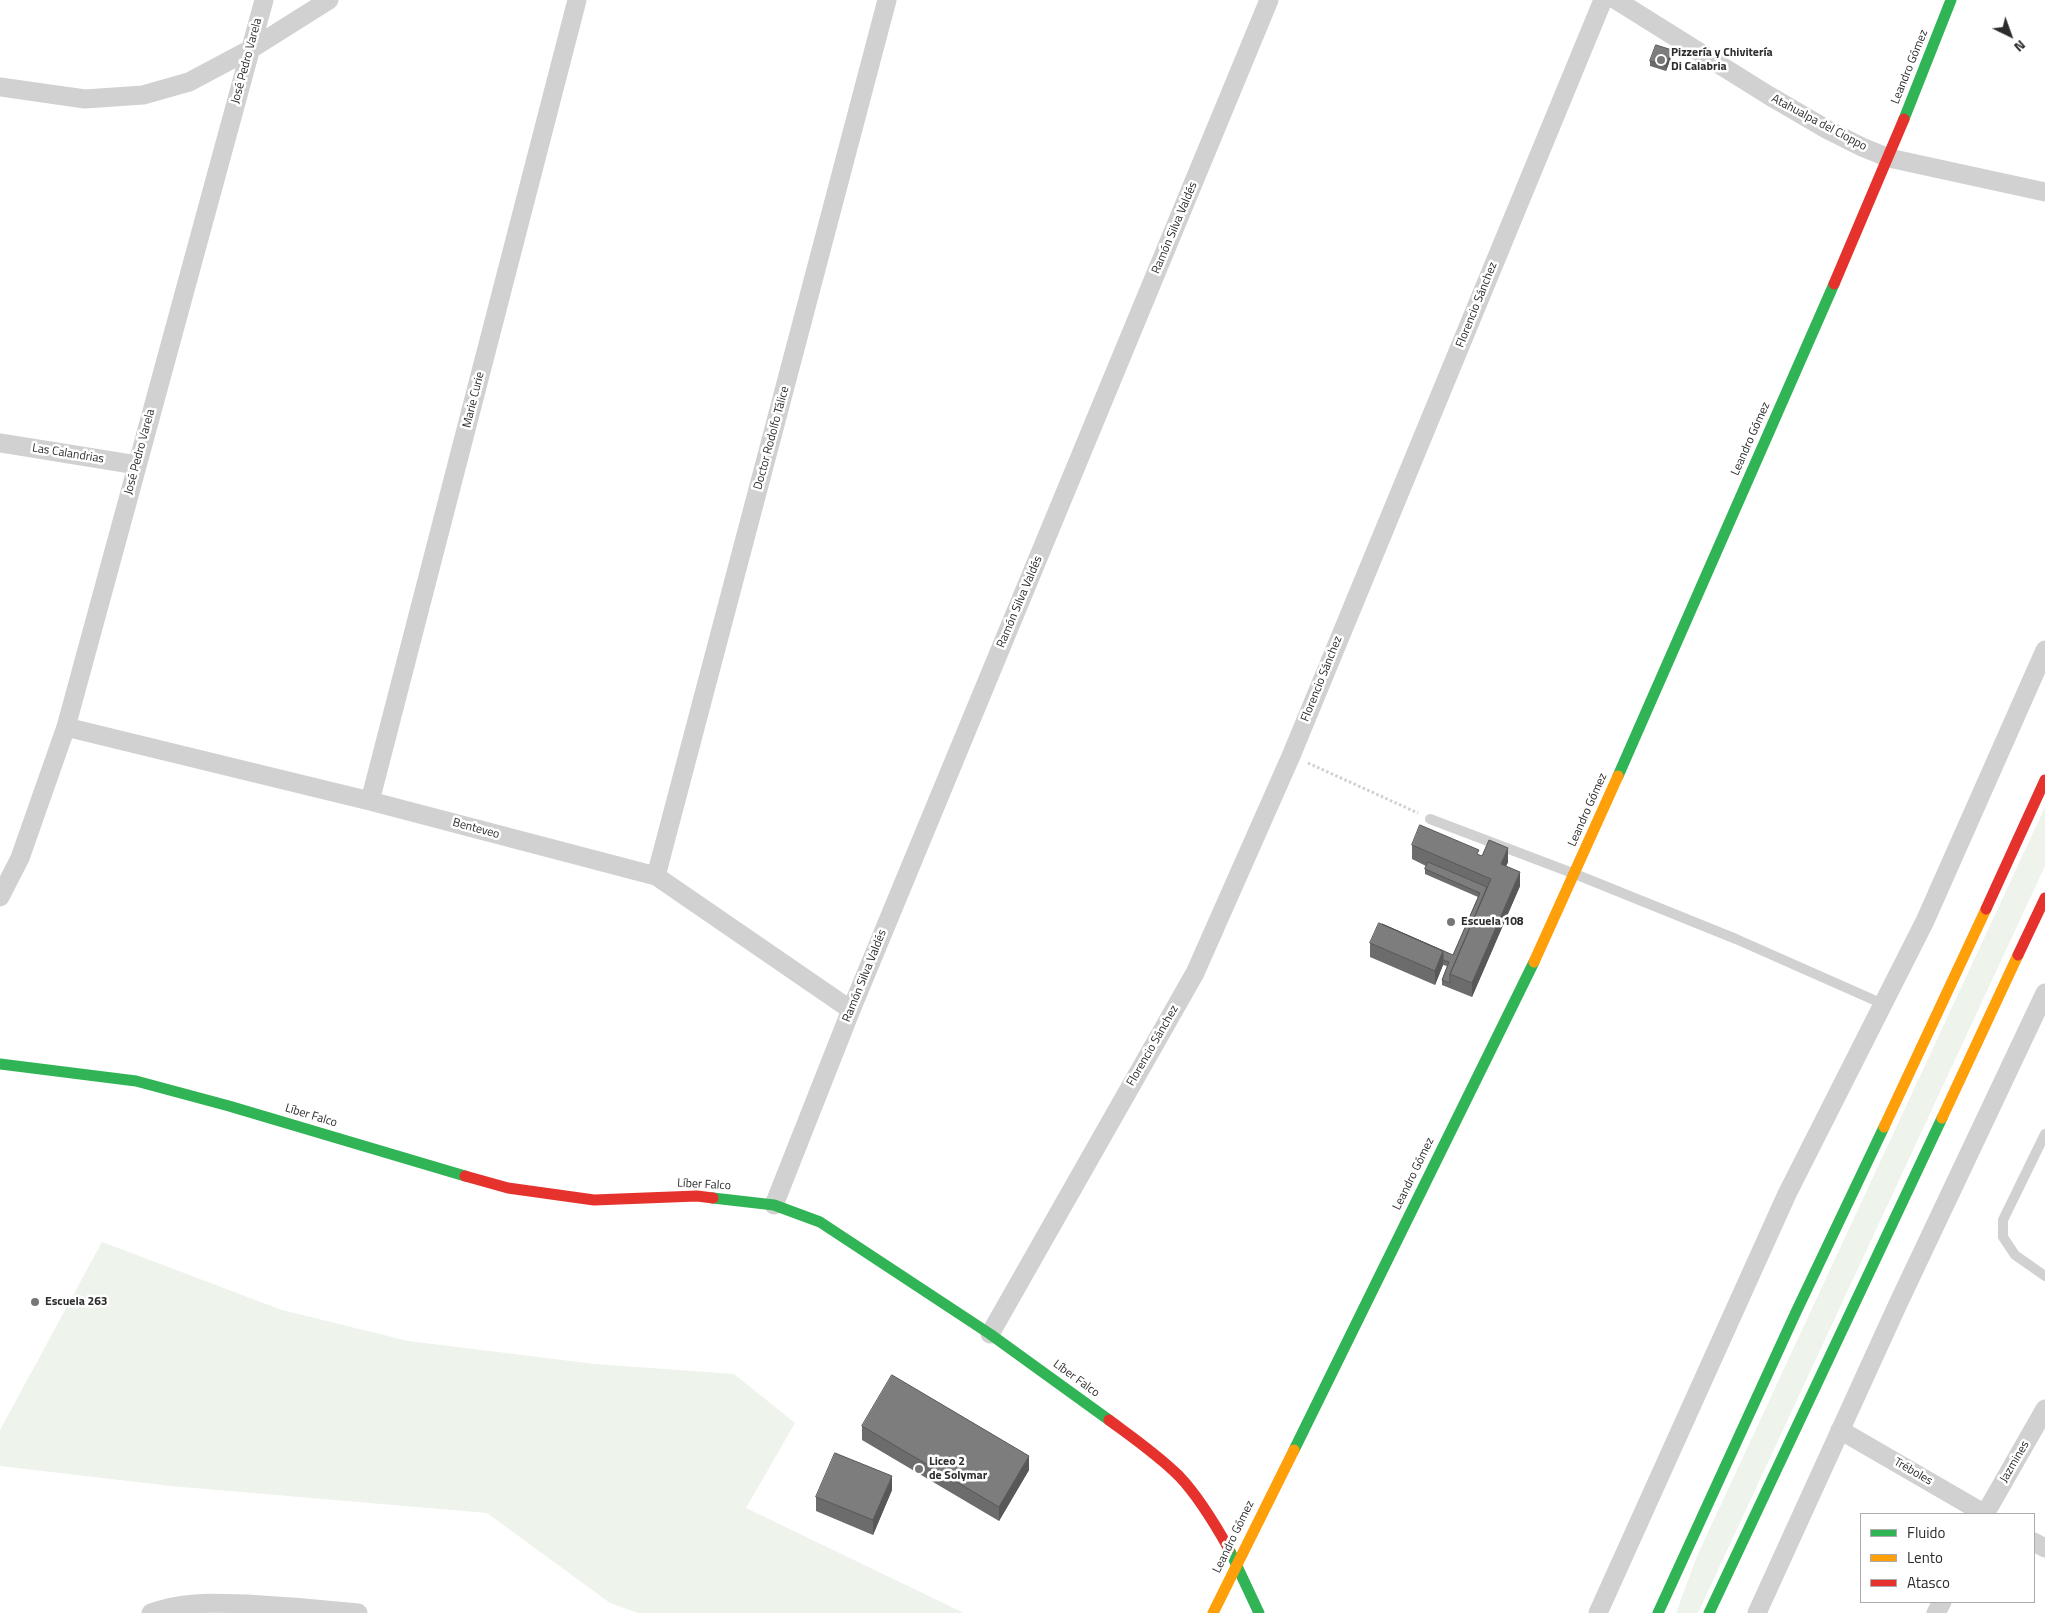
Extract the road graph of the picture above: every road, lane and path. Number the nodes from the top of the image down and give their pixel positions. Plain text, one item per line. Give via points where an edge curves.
1 (264, 0) edge
2 (330, 0) edge
3 (577, 0) edge
4 (887, 0) edge
5 (1269, 0) edge
6 (1603, 0) edge
7 (1952, 0) edge
8 (1625, 2) edge
9 (251, 49) junction
10 (0, 87) edge
11 (1888, 158) junction
12 (2045, 192) edge
13 (0, 443) edge
14 (136, 465) junction
15 (2045, 650) edge
16 (66, 727) junction
17 (1291, 756) junction
18 (2045, 780) edge
19 (370, 801) junction
20 (1430, 819) joint
21 (1575, 874) junction
22 (656, 876) junction
23 (0, 897) edge
24 (2045, 898) edge
25 (2045, 993) edge
26 (1883, 1004) junction
27 (850, 1010) junction
28 (0, 1064) edge
29 (2045, 1134) edge
30 (774, 1205) junction
31 (2045, 1276) edge
32 (990, 1334) junction
33 (2045, 1409) edge
34 (1840, 1430) junction
35 (1983, 1513) edge
36 (1986, 1513) edge
37 (1236, 1563) junction
38 (151, 1613) edge
39 (358, 1613) edge
40 (1213, 1613) edge
41 (1259, 1613) edge
42 (1598, 1613) edge
43 (1658, 1613) edge
44 (1709, 1613) edge
45 (1757, 1613) edge

1 - 9 street, José Pedro Varela
2 - 9 street
3 - 19 street, Marie Curie
4 - 22 street, Doctor Rodolfo Tálice
5 - 27 street, Ramón Silva Valdés
6 - 17 street, Florencio Sánchez
7 - 11 main road, Leandro Gómez
8 - 11 street, Atahualpa del Cioppo via 1828,130
9 - 10 street via 189,82 143,95 85,99
9 - 14 street, José Pedro Varela
11 - 12 street, Atahualpa del Cioppo
11 - 21 main road, Leandro Gómez
13 - 14 street, Las Calandrias
14 - 16 street, José Pedro Varela
15 - 26 street via 1924,921
16 - 19 street, Benteveo
16 - 23 street, José Pedro Varela via 20,858
17 - 20 path
17 - 32 street, Florencio Sánchez via 1195,973
18 - 43 main road
19 - 22 street, Benteveo
20 - 21 lane
21 - 26 lane via 1736,939
21 - 37 main road, Leandro Gómez via 1514,1004
22 - 27 street, Benteveo
24 - 44 main road
25 - 34 street
26 - 42 street via 1787,1194
27 - 30 street, Ramón Silva Valdés
28 - 30 main road, Líber Falco via 136,1081 508,1188 594,1200 697,1196
29 - 31 lane via 2003,1220 2003,1237 2015,1255
30 - 32 main road, Líber Falco via 820,1222
32 - 37 main road, Líber Falco via 1136,1440 1179,1476 1215,1523
33 - 36 street, Jazmines
34 - 35 street, Tréboles
34 - 45 street
37 - 40 main road, Leandro Gómez
37 - 41 main road, Líber Falco
38 - 39 street via 197,1602

